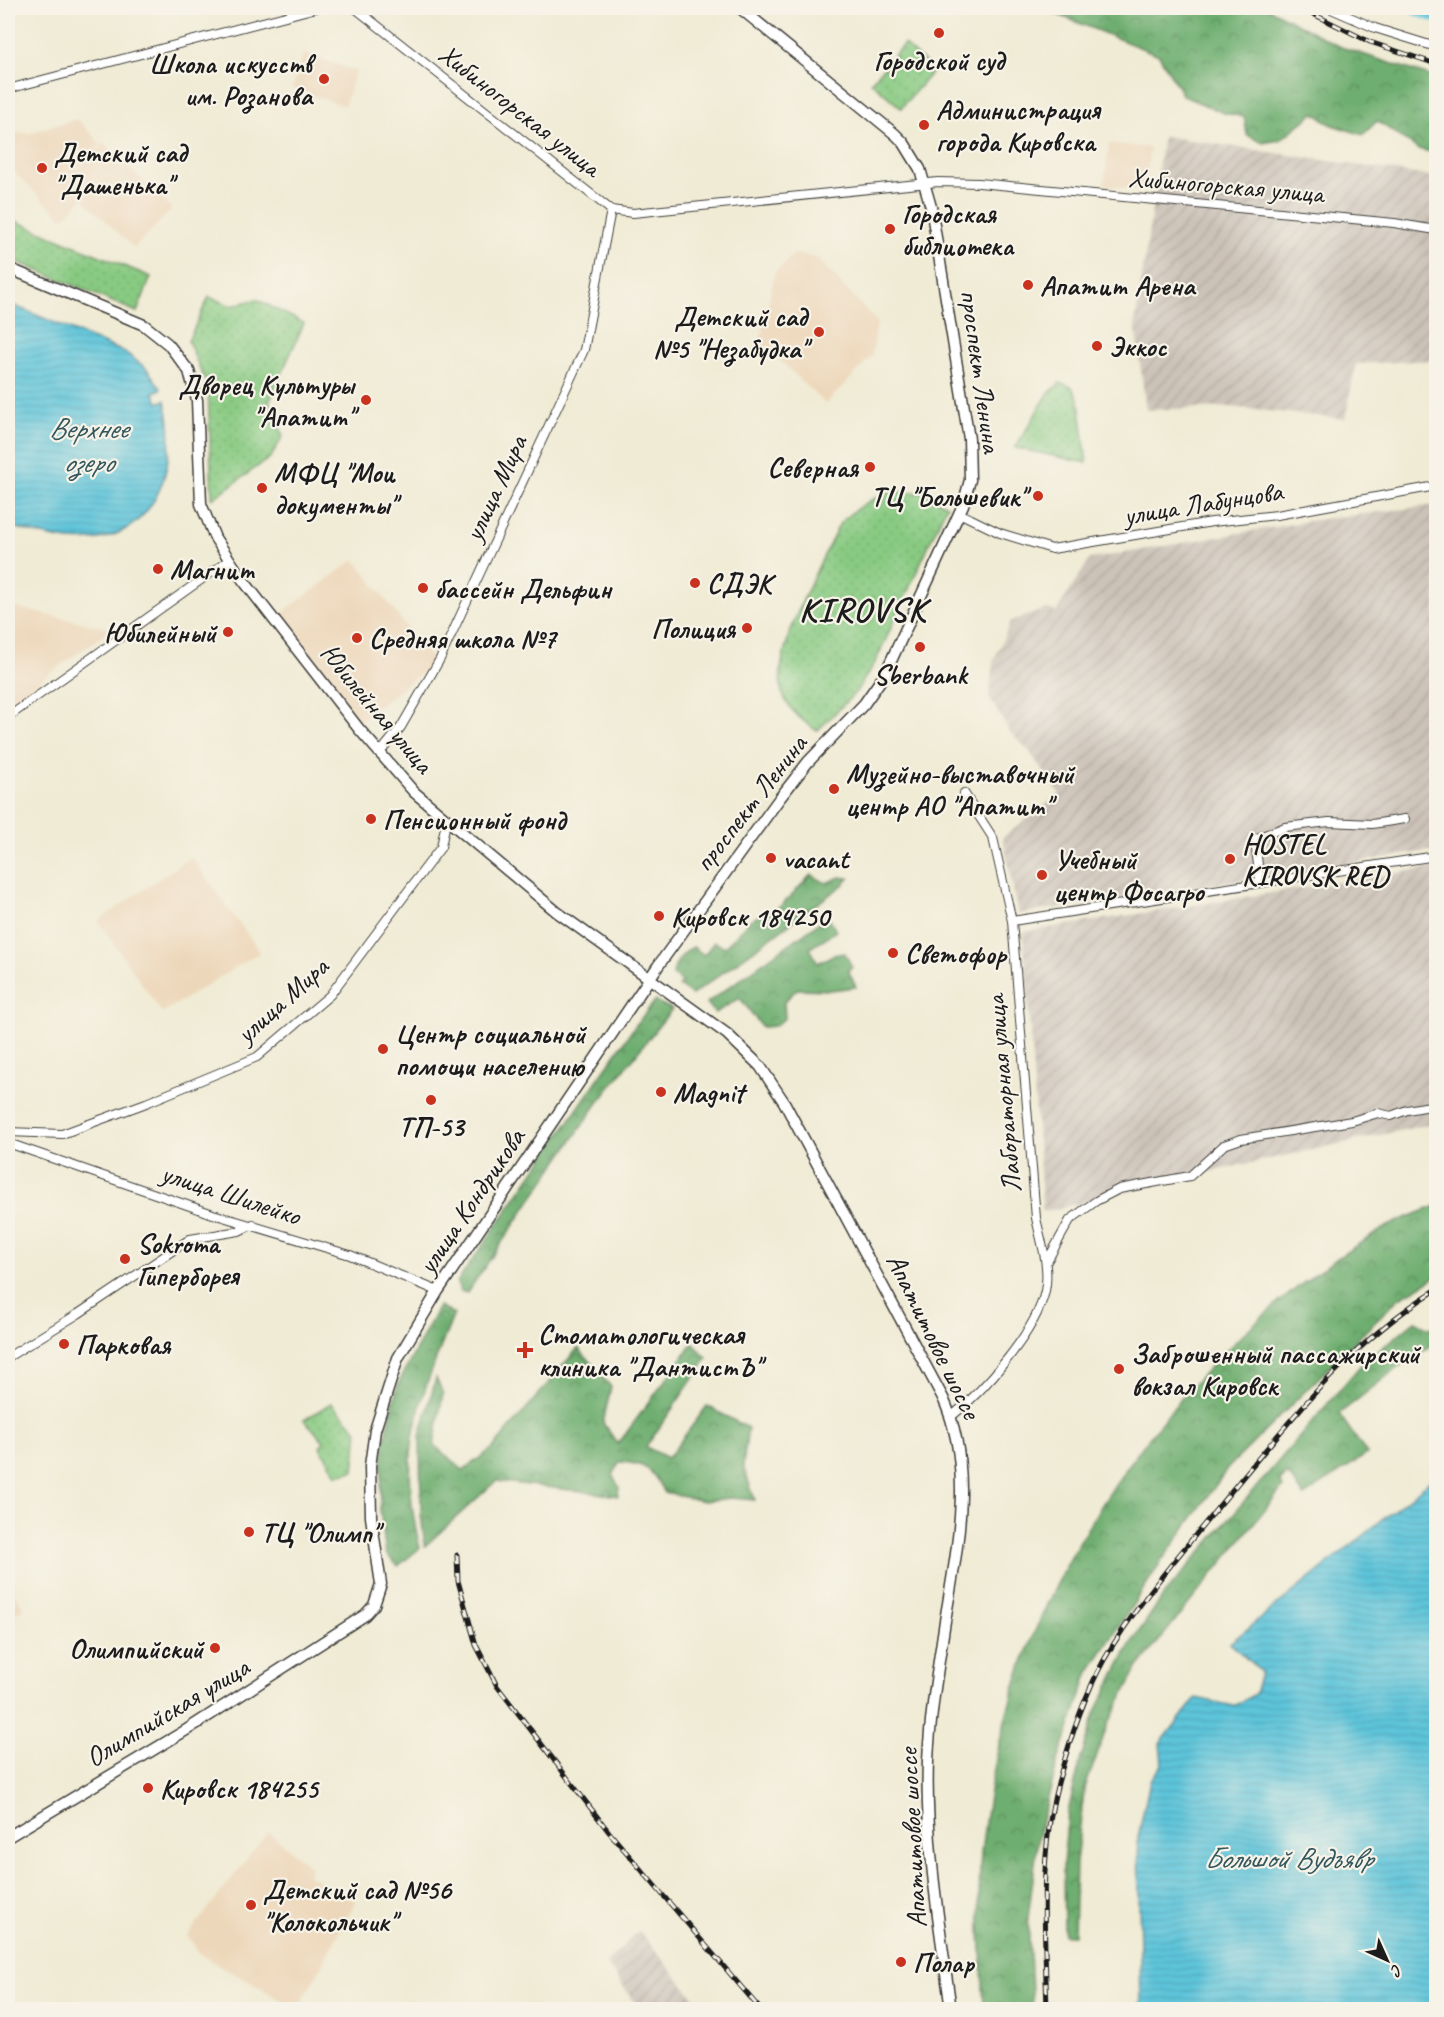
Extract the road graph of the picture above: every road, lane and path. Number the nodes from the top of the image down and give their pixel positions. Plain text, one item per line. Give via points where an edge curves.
1 (316, 8) edge
2 (355, 8) edge
3 (740, 8) edge
4 (1329, 8) edge
5 (1437, 47) edge
6 (8, 89) edge
7 (921, 184) junction
8 (611, 210) junction
9 (1437, 230) edge
10 (8, 268) edge
11 (1437, 486) edge
12 (961, 509) junction
13 (229, 560) junction
14 (8, 717) edge
15 (379, 754) junction
16 (964, 793) dead end
17 (1406, 819) dead end
18 (446, 822) junction
19 (1437, 856) edge
20 (1260, 883) junction
21 (1012, 921) junction
22 (648, 979) junction
23 (1437, 1106) edge
24 (8, 1132) edge
25 (8, 1143) edge
26 (253, 1224) junction
27 (1046, 1263) junction
28 (438, 1291) junction
29 (8, 1358) edge
30 (952, 1416) junction
31 (351, 1624) joint
32 (8, 1837) edge
33 (951, 2010) edge

1 - 6 street
2 - 8 street, Хибиногорская улица
3 - 7 street, проспект Ленина via 895,135 910,153
4 - 5 street via 1375,28
7 - 8 street via 633,213
7 - 9 street, Хибиногорская улица via 979,183
7 - 12 street, проспект Ленина via 968,432 970,480
8 - 15 street, улица Мира via 584,350 440,659 401,727
10 - 13 street, Юбилейная улица via 144,325 179,356 189,371 197,400 200,496 208,524
11 - 12 street, улица Лабунцова via 1052,549 981,523
12 - 22 street, проспект Ленина via 885,674 864,704 778,799
13 - 14 street
13 - 15 street, Юбилейная улица
15 - 18 street, Юбилейная улица
16 - 21 street, Лабораторная улица via 993,837
17 - 20 street via 1285,827 1255,839
18 - 22 street, Юбилейная улица
18 - 24 street, улица Мира via 441,847 330,995 257,1057 62,1134
19 - 20 street
20 - 21 street
21 - 27 street, Лабораторная улица via 1036,1218
22 - 28 street, улица Кондрикова
22 - 30 street, Апатитовое шоссе via 727,1034 760,1066 823,1174
23 - 27 street, Лабораторная улица via 1391,1116 1378,1113 1224,1145 1190,1176 1119,1189 1096,1201 1070,1220
25 - 26 street, улица Шилейко via 213,1214
26 - 28 street, улица Шилейко
26 - 29 street via 239,1231 190,1239
27 - 30 street, Лабораторная улица via 1045,1290 1036,1316 990,1381
28 - 31 street, улица Кондрикова via 398,1358 386,1390 370,1466 370,1517 381,1584 374,1605
30 - 33 street, Апатитовое шоссе via 959,1446 960,1533 931,1719 928,1764 931,1852
31 - 32 street, Олимпийская улица via 188,1729

